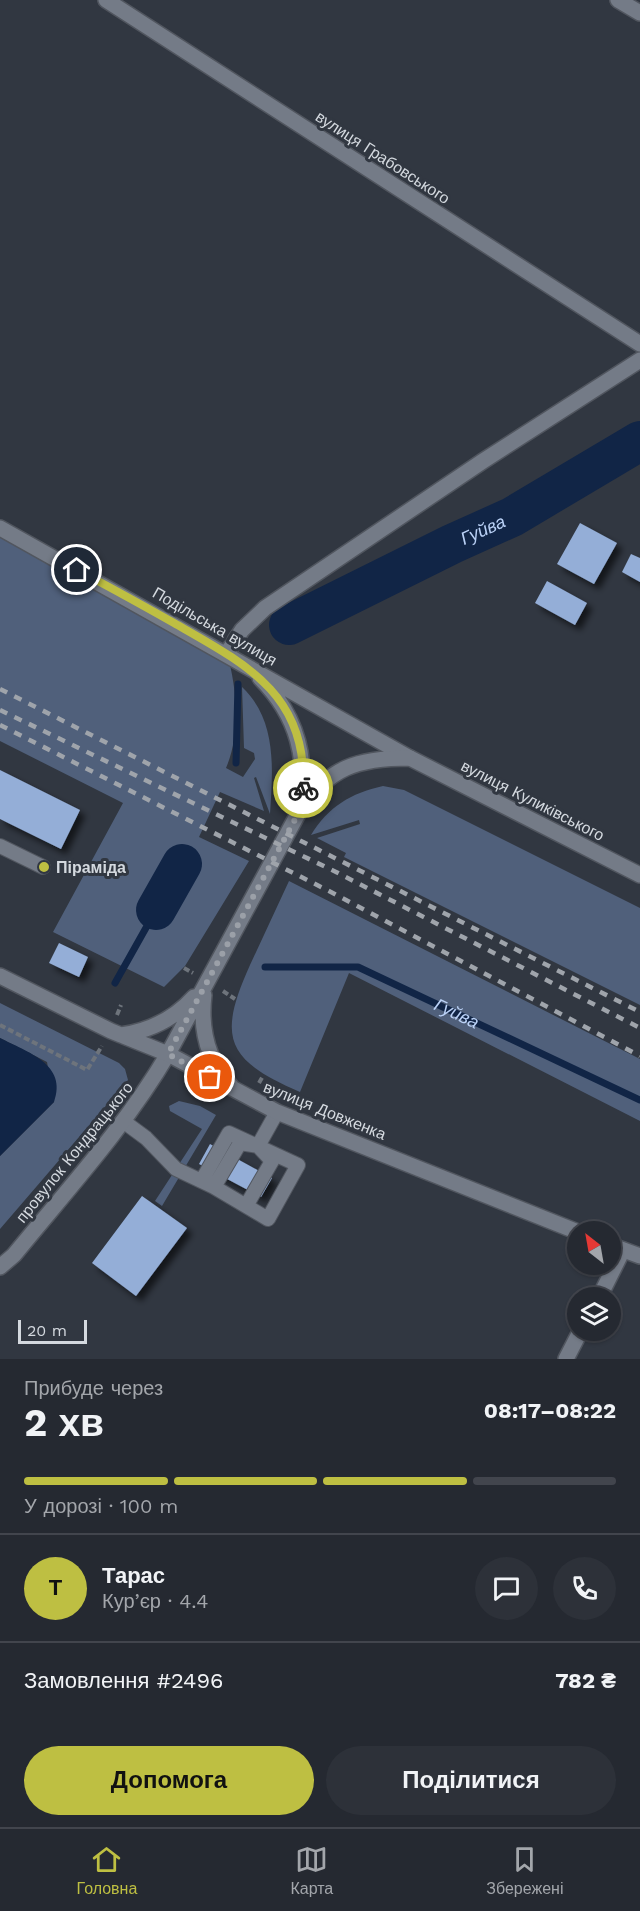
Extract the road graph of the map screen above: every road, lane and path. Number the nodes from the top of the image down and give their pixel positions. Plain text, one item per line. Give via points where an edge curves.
1 (106, 0) edge
2 (618, 0) edge
3 (640, 13) edge
4 (640, 344) edge
5 (640, 360) edge
6 (0, 528) edge
7 (227, 653) junction
8 (247, 665) junction
9 (410, 758) junction
10 (299, 812) junction
11 (0, 846) edge
12 (43, 867) dead end
13 (640, 875) edge
14 (0, 976) edge
15 (204, 986) junction
16 (0, 1025) edge
17 (121, 1035) junction
18 (168, 1054) junction
19 (87, 1070) dead end
20 (237, 1092) junction
21 (277, 1112) junction
22 (123, 1121) junction
23 (258, 1146) junction
24 (208, 1183) junction
25 (246, 1206) junction
26 (567, 1228) edge
27 (621, 1249) edge
28 (640, 1256) edge
29 (0, 1266) edge
30 (575, 1341) edge
31 (566, 1359) edge

1 - 4 street, вулиця Грабовського
2 - 3 street
5 - 7 street via 265,608 252,618
6 - 7 street, Подільська вулиця
7 - 8 street, Подільська вулиця
8 - 9 street, Подільська вулиця
8 - 10 street via 283,705 295,726 303,765
9 - 10 street via 379,758 347,766 323,782
9 - 13 street, вулиця Куликівського
10 - 15 street, провулок Кондрацького
11 - 12 lane
14 - 17 street, вулиця Довженка
15 - 17 street via 175,1014 139,1032
15 - 18 street, провулок Кондрацького
15 - 20 street via 202,1011 208,1050
16 - 19 path
17 - 18 street, вулиця Довженка
18 - 20 street, вулиця Довженка
18 - 22 street, провулок Кондрацького via 147,1091
20 - 21 street, вулиця Довженка
21 - 23 lane
21 - 26 street, вулиця Довженка
22 - 24 lane via 176,1168
22 - 29 street, провулок Кондрацького via 14,1255
23 - 24 lane via 240,1143
23 - 25 lane via 272,1161
23 - 25 lane via 298,1165 268,1220
24 - 25 lane
27 - 28 street
30 - 31 street

